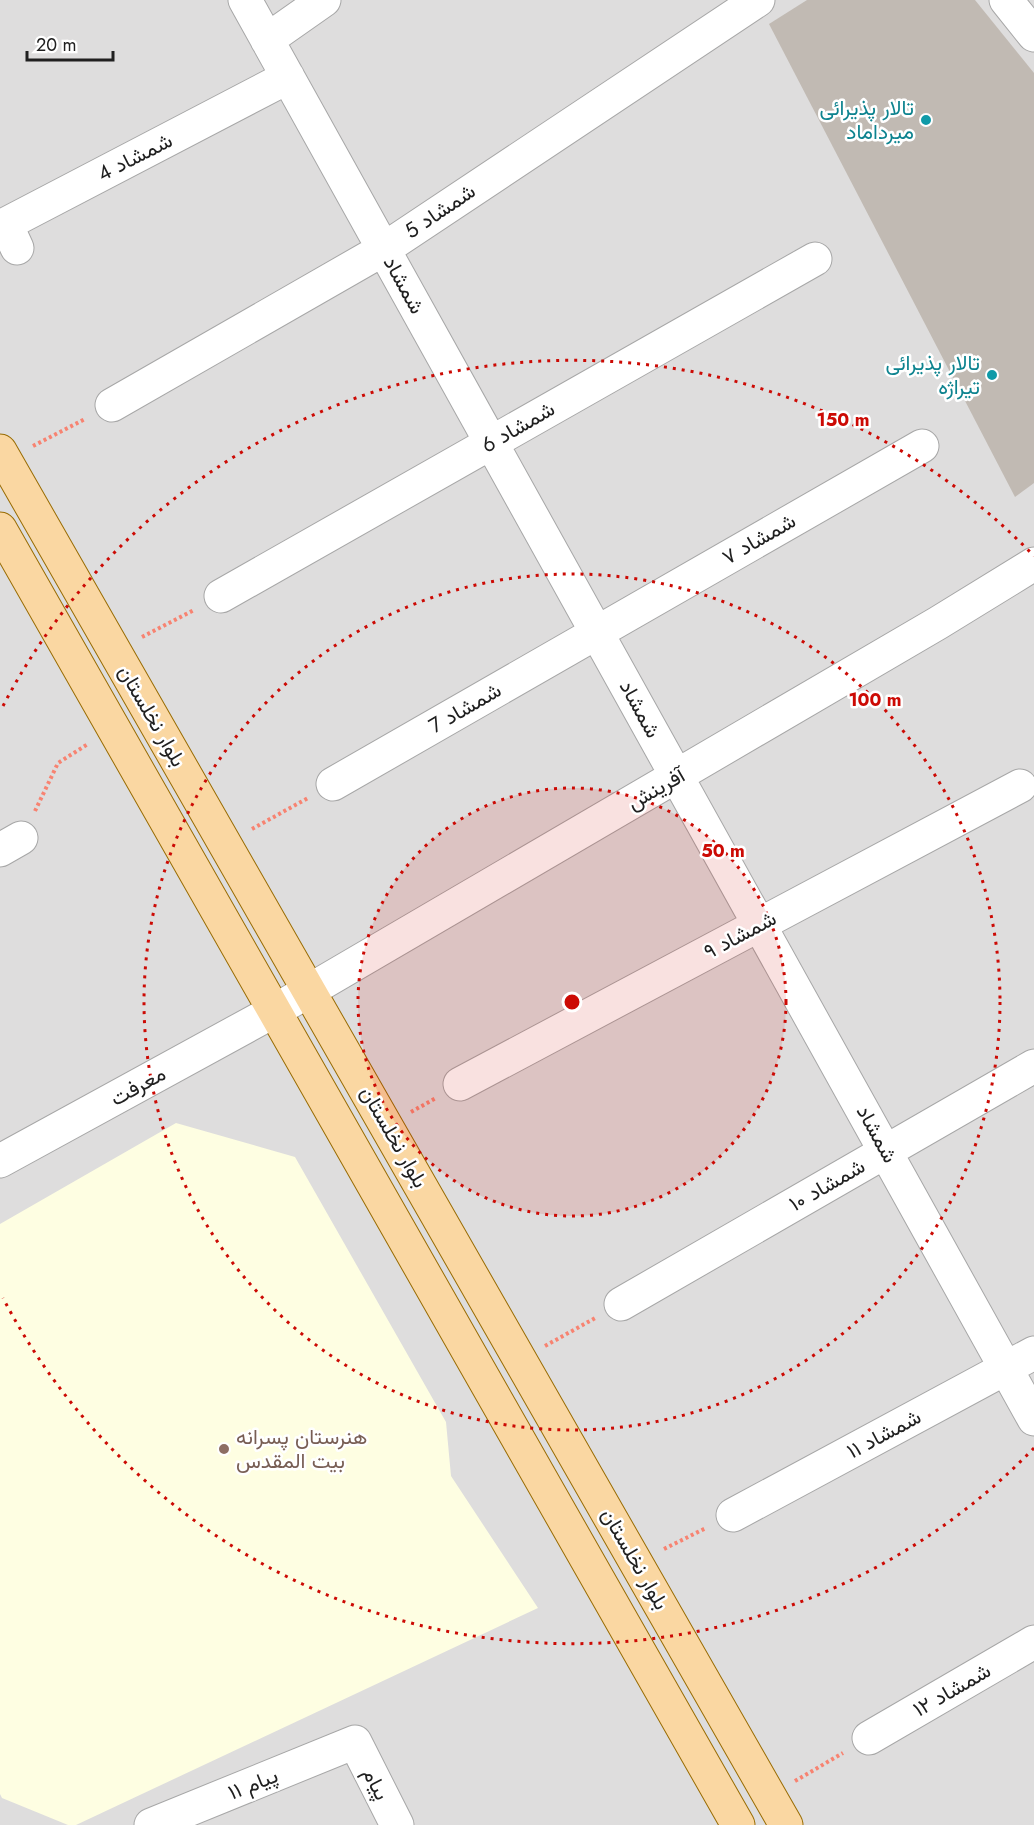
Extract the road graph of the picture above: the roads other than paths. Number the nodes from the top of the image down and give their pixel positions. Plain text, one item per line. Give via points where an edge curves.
1 (245, 0) edge
2 (324, 0) edge
3 (758, 0) edge
4 (1006, 0) edge
5 (1034, 35) edge
6 (267, 40) junction
7 (288, 77) junction
8 (17, 248) dead end
9 (384, 249) junction
10 (815, 259) dead end
11 (112, 405) road end
12 (491, 442) junction
13 (922, 446) dead end
14 (15, 449) edge
15 (0, 528) edge
16 (1034, 564) edge
17 (221, 596) road end
18 (597, 632) junction
19 (677, 776) junction
20 (333, 784) road end
21 (1020, 786) dead end
22 (760, 924) junction
23 (310, 990) junction
24 (276, 1010) junction
25 (1034, 1066) edge
26 (460, 1084) road end
27 (886, 1151) junction
28 (0, 1161) edge
29 (621, 1304) road end
30 (1020, 1361) edge
31 (1034, 1419) edge
32 (733, 1515) road end
33 (1034, 1642) edge
34 (869, 1738) road end
35 (356, 1742) joint
36 (151, 1825) edge
37 (397, 1825) edge
38 (738, 1825) edge
39 (786, 1825) edge

1 - 6 street, شمشاد
2 - 6 street
3 - 9 street, شمشاد 5
4 - 5 street
6 - 7 street, شمشاد
7 - 8 street, شمشاد 4 via 6,224
7 - 9 street, شمشاد
9 - 11 street, شمشاد 5
9 - 12 street, شمشاد
10 - 12 street, شمشاد 6
12 - 17 street, شمشاد 6
12 - 18 street, شمشاد
13 - 18 street, شمشاد ۷
14 - 23 main road, بلوار نخلستان via 115,651
15 - 24 main road, بلوار نخلستان
16 - 19 street, آفرینش
18 - 19 street, شمشاد
18 - 20 street, شمشاد 7
19 - 22 street, شمشاد
19 - 23 street, آفرینش
21 - 22 street, شمشاد ۹
22 - 26 street, شمشاد ۹
22 - 27 street, شمشاد
23 - 24 street, آفرینش
23 - 39 main road, بلوار نخلستان
24 - 28 street, معرفت
24 - 38 main road, بلوار نخلستان
25 - 27 street, شمشاد ۱۰
27 - 29 street, شمشاد ۱۰
27 - 30 street, شمشاد
30 - 31 street, شمشاد
30 - 32 street, شمشاد ۱۱
33 - 34 street, شمشاد ۱۲
35 - 36 street, پیام ۱۱
35 - 37 street, پیام

